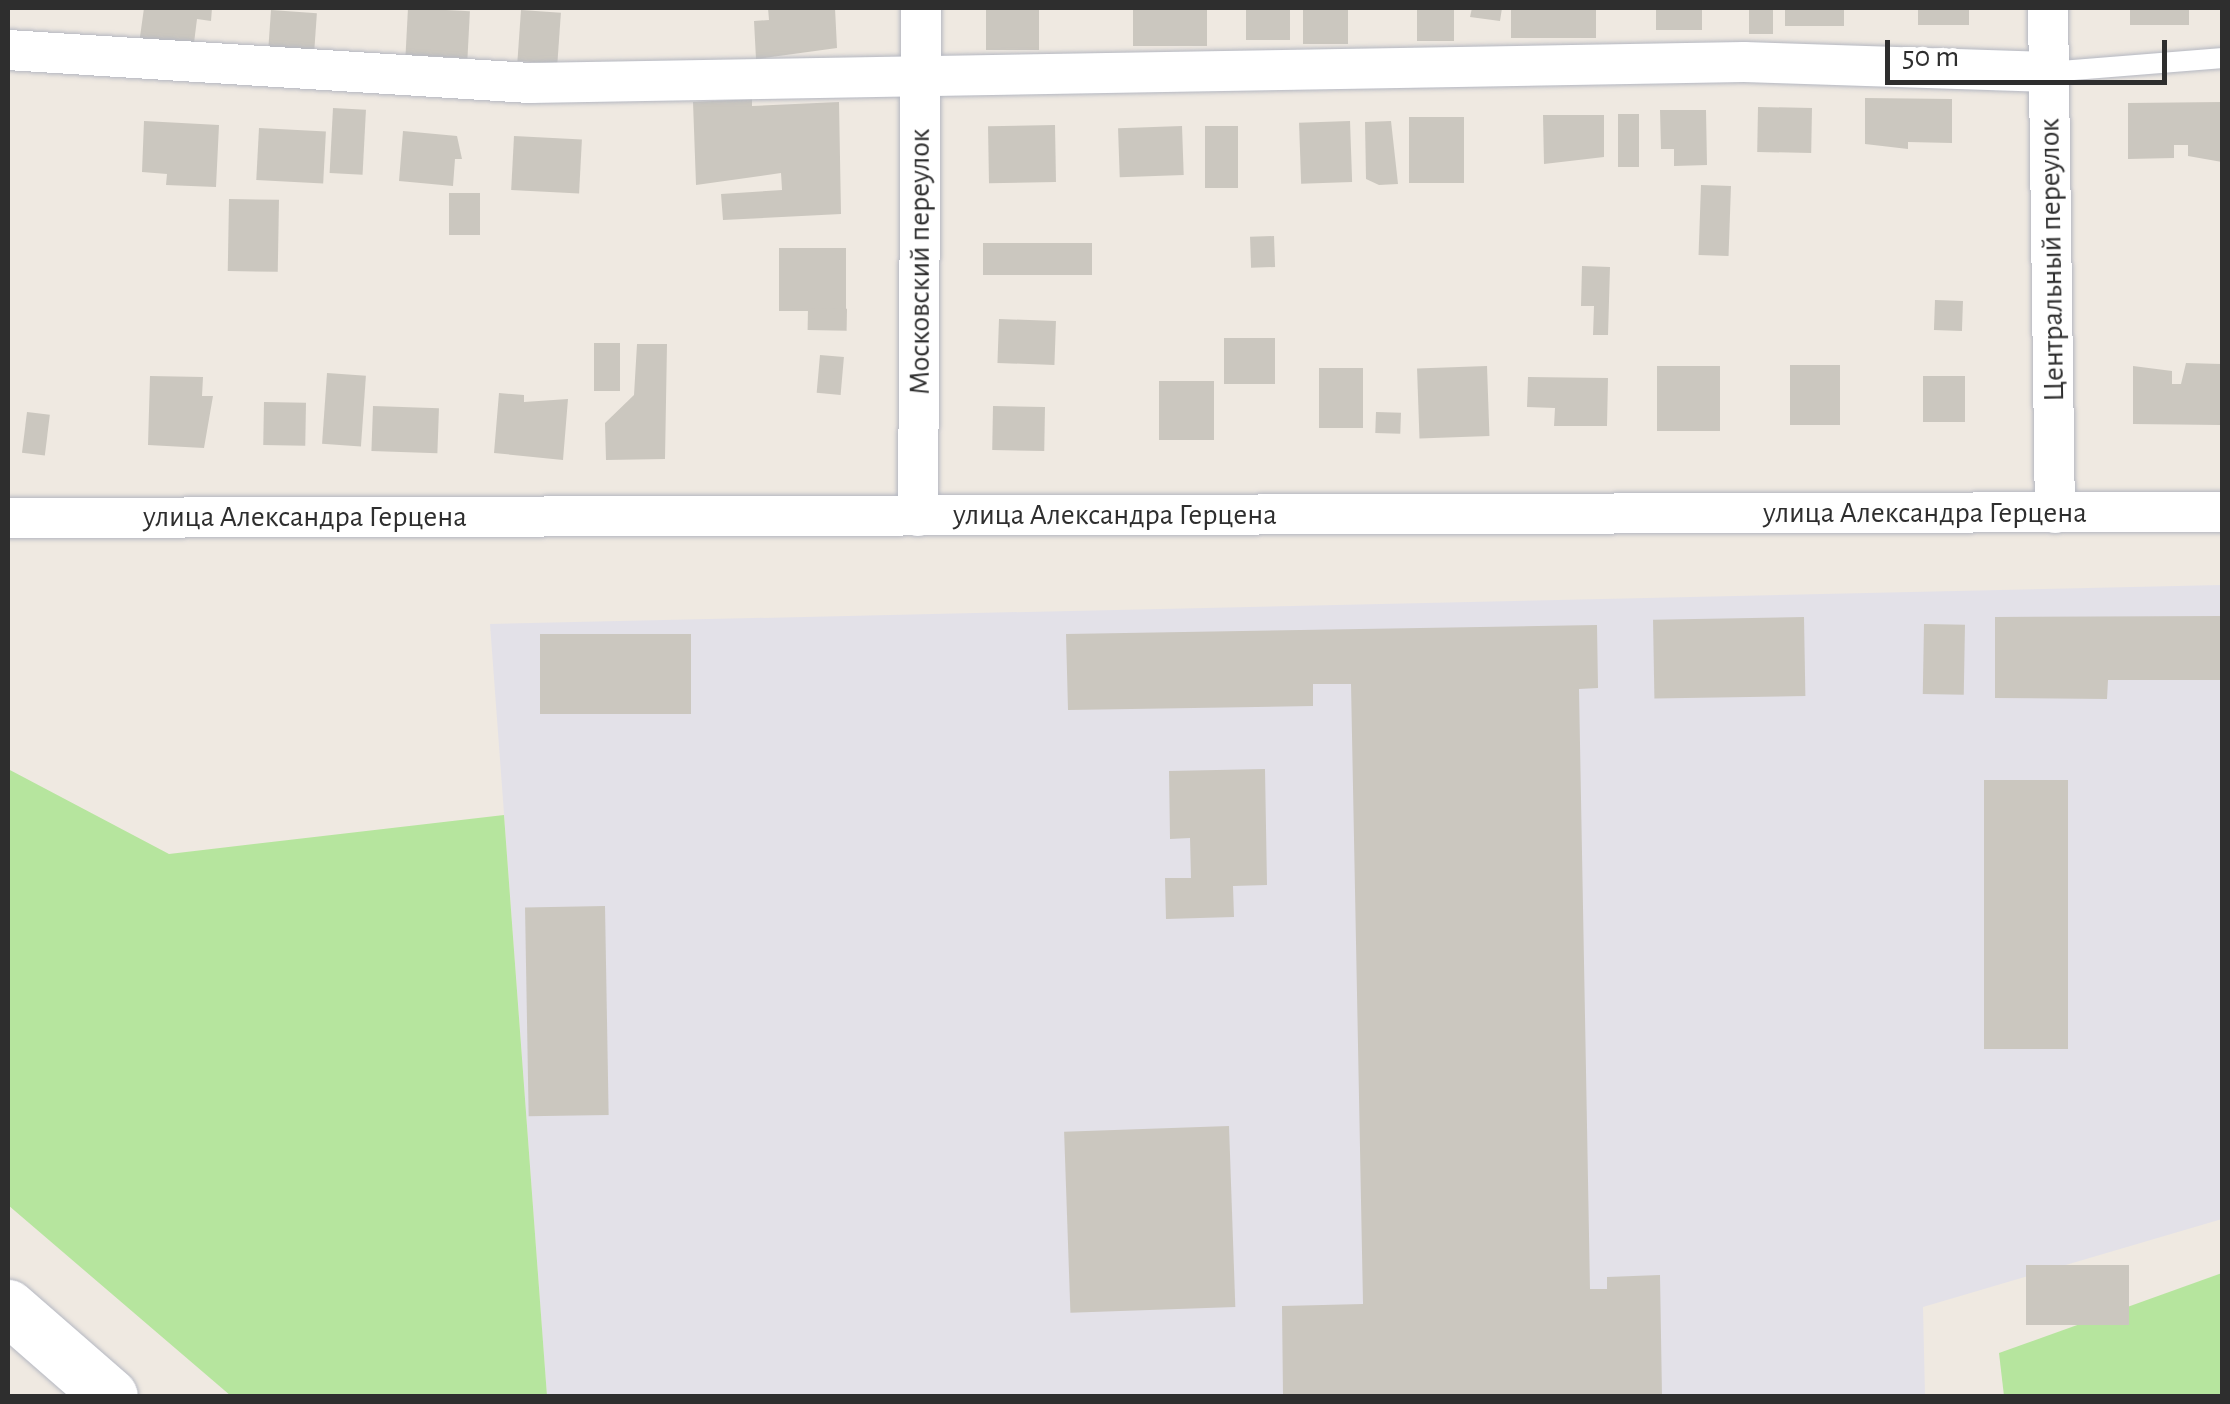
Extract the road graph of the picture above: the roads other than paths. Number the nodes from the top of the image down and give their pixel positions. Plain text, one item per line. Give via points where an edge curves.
1 (921, 8) edge
2 (2048, 8) edge
3 (8, 50) edge
4 (2222, 58) edge
5 (921, 70) junction
6 (2049, 72) junction
7 (2222, 512) edge
8 (2055, 513) junction
9 (918, 516) junction
10 (8, 518) edge
11 (8, 1307) edge
12 (110, 1396) edge

1 - 5 street, Московский переулок
2 - 6 street, Центральный переулок
3 - 5 street via 530,83
4 - 6 lane
5 - 6 street via 1744,62
5 - 9 street, Московский переулок
6 - 8 street, Центральный переулок
7 - 8 street, улица Александра Герцена
8 - 9 street, улица Александра Герцена
9 - 10 street, улица Александра Герцена
11 - 12 main road

